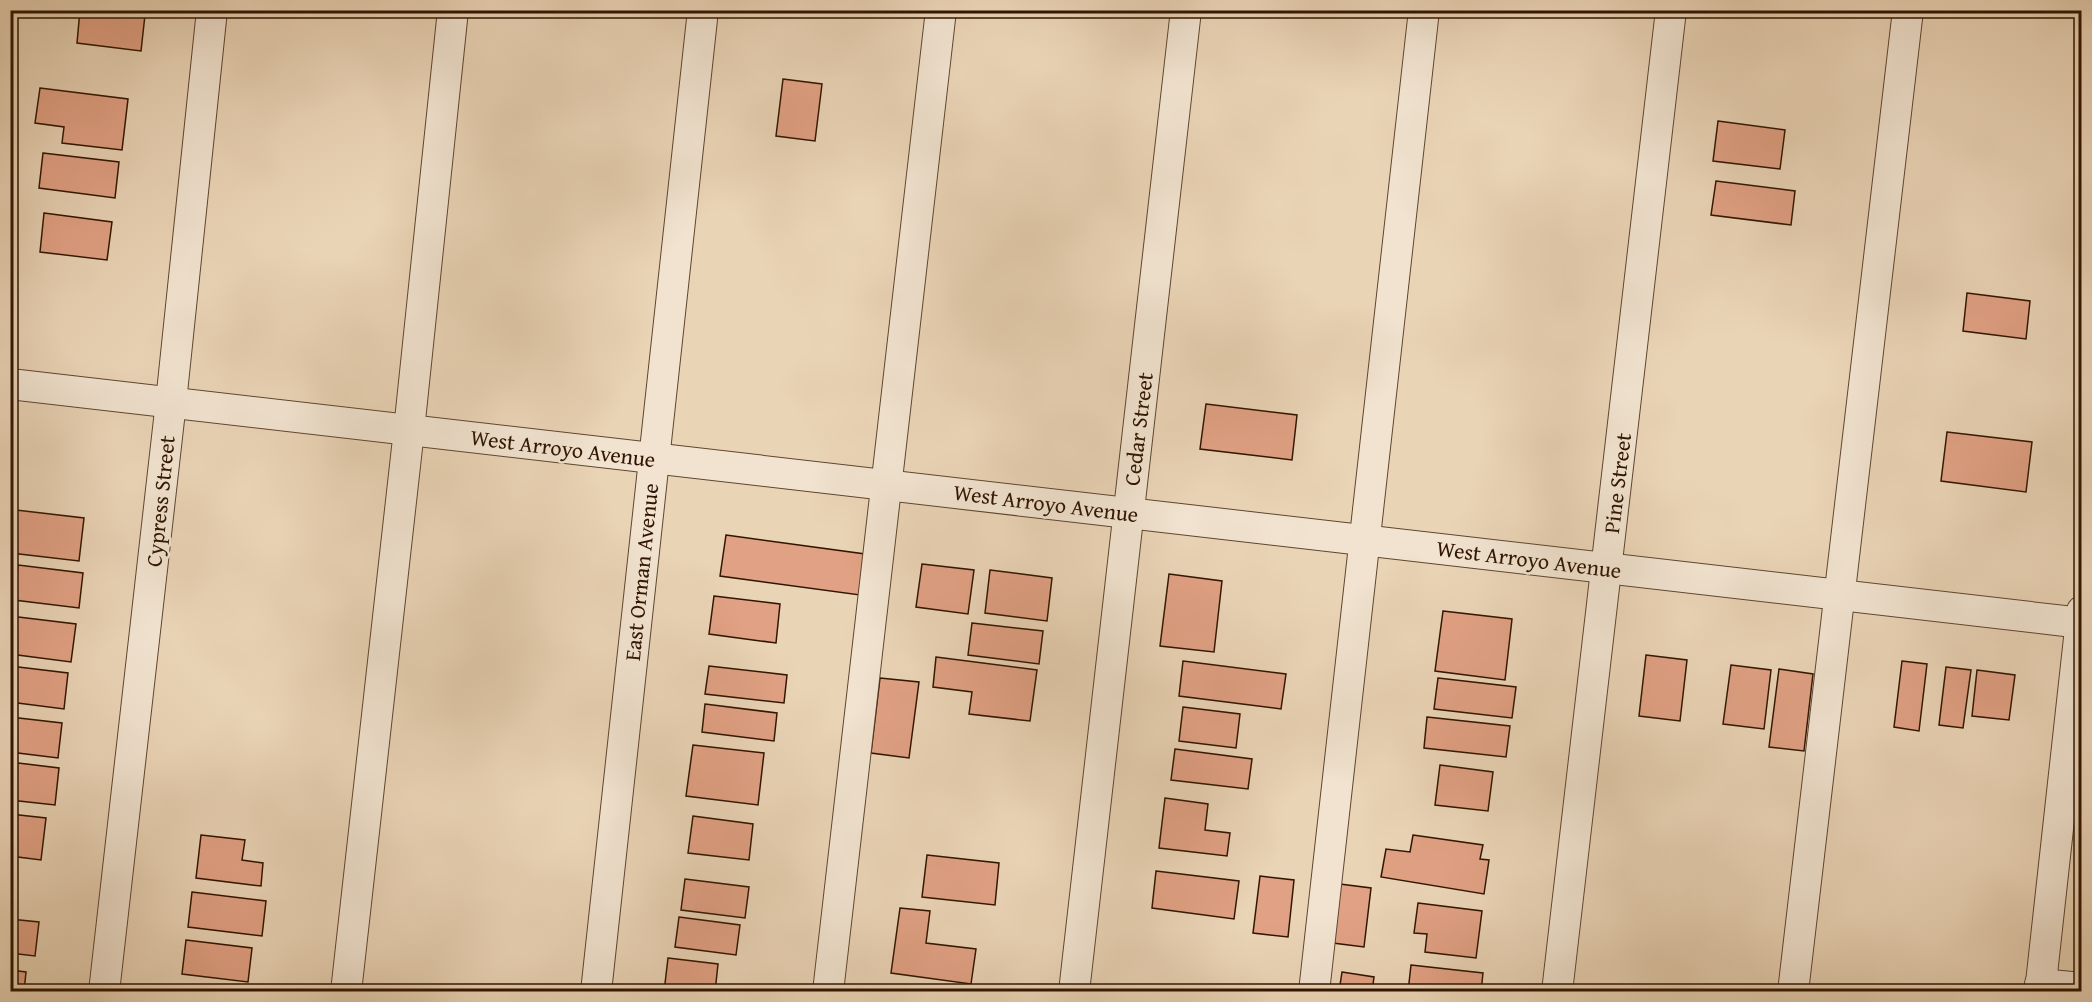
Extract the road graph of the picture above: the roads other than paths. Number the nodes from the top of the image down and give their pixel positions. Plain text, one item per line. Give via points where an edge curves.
1 (212, 10) edge
2 (453, 10) edge
3 (703, 10) edge
4 (940, 10) edge
5 (1186, 10) edge
6 (1424, 10) edge
7 (1671, 10) edge
8 (1908, 10) edge
9 (10, 384) edge
10 (171, 402) junction
11 (409, 430) junction
12 (653, 458) junction
13 (886, 485) junction
14 (1128, 513) junction
15 (1364, 540) junction
16 (1608, 568) junction
17 (1840, 595) junction
18 (2081, 619) edge
19 (2040, 988) edge
20 (2082, 988) edge
21 (104, 992) edge
22 (346, 992) edge
23 (596, 992) edge
24 (828, 992) edge
25 (1074, 992) edge
26 (1314, 992) edge
27 (1557, 992) edge
28 (1793, 992) edge

1 - 10 street, Cypress Street
2 - 11 street
3 - 12 street, East Orman Avenue
4 - 13 street
5 - 14 street, Cedar Street
6 - 15 street
7 - 16 street, Pine Street
8 - 17 street
9 - 10 street, West Arroyo Avenue
10 - 11 street, West Arroyo Avenue
10 - 21 street, Cypress Street
11 - 12 street, West Arroyo Avenue
11 - 22 street
12 - 13 street, West Arroyo Avenue
12 - 23 street, East Orman Avenue
13 - 14 street, West Arroyo Avenue
13 - 24 street
14 - 15 street, West Arroyo Avenue
14 - 25 street, Cedar Street
15 - 16 street, West Arroyo Avenue
15 - 26 street
16 - 17 street, West Arroyo Avenue
16 - 27 street, Pine Street
17 - 18 street, West Arroyo Avenue
17 - 28 street
18 - 19 street
19 - 20 street

